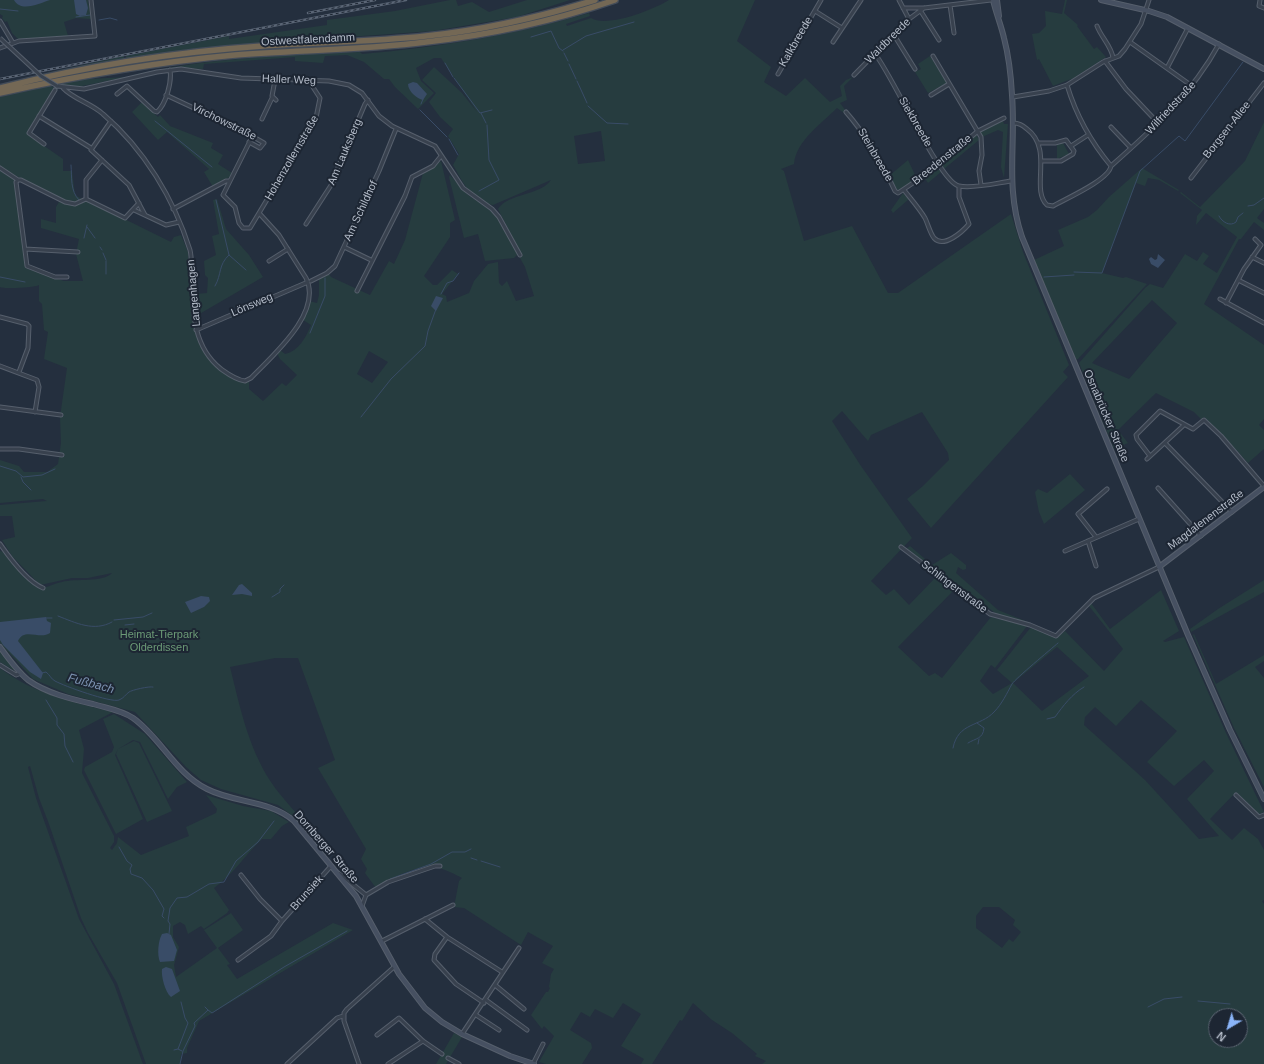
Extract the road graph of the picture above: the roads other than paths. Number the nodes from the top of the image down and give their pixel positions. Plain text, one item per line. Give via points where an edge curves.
1 (91, 0) edge
2 (587, 0) edge
3 (595, 0) edge
4 (616, 0) edge
5 (821, 0) edge
6 (861, 0) edge
7 (899, 0) edge
8 (992, 0) edge
9 (997, 0) edge
10 (1101, 0) edge
11 (1149, 0) edge
12 (1260, 0) edge
13 (961, 2) edge
14 (950, 5) junction
15 (903, 8) junction
16 (924, 8) junction
17 (1264, 8) edge
18 (920, 10) junction
19 (1146, 10) junction
20 (814, 11) junction
21 (526, 19) junction
22 (909, 19) junction
23 (0, 21) edge
24 (1000, 22) junction
25 (1097, 26) dead end
26 (842, 28) junction
27 (1188, 28) junction
28 (954, 33) dead end
29 (894, 35) junction
30 (0, 38) edge
31 (939, 40) dead end
32 (833, 42) dead end
33 (1130, 42) junction
34 (13, 43) junction
35 (1219, 44) junction
36 (0, 48) edge
37 (875, 54) junction
38 (933, 56) dead end
39 (1113, 58) junction
40 (1105, 61) junction
41 (1167, 68) junction
42 (915, 69) dead end
43 (1264, 69) edge
44 (170, 70) junction
45 (778, 74) dead end
46 (854, 75) dead end
47 (275, 80) junction
48 (25, 81) junction
49 (309, 81) junction
50 (1264, 83) edge
51 (0, 84) edge
52 (950, 84) junction
53 (1067, 85) junction
54 (1192, 86) junction
55 (0, 88) edge
56 (63, 88) junction
57 (79, 89) junction
58 (55, 90) dead end
59 (0, 94) edge
60 (117, 94) dead end
61 (166, 95) junction
62 (931, 95) dead end
63 (1012, 97) junction
64 (78, 98) junction
65 (272, 98) junction
66 (276, 100) dead end
67 (368, 100) junction
68 (846, 112) dead end
69 (39, 116) junction
70 (1004, 118) dead end
71 (262, 119) dead end
72 (111, 121) junction
73 (1013, 123) junction
74 (1159, 124) junction
75 (1111, 127) dead end
76 (396, 129) junction
77 (978, 131) junction
78 (253, 135) junction
79 (1088, 135) junction
80 (249, 142) junction
81 (1038, 143) junction
82 (44, 144) dead end
83 (1071, 146) junction
84 (91, 148) junction
85 (1131, 148) junction
86 (441, 156) junction
87 (102, 160) junction
88 (1041, 161) junction
89 (938, 164) junction
90 (1111, 166) junction
91 (0, 168) edge
92 (1191, 178) dead end
93 (18, 180) junction
94 (229, 181) junction
95 (1011, 181) junction
96 (981, 185) junction
97 (959, 186) junction
98 (904, 190) junction
99 (86, 199) junction
100 (139, 203) junction
101 (173, 209) junction
102 (134, 210) junction
103 (259, 213) junction
104 (145, 215) junction
105 (178, 222) junction
106 (306, 224) dead end
107 (1255, 239) dead end
108 (1262, 245) edge
109 (344, 248) junction
110 (25, 249) junction
111 (288, 249) junction
112 (78, 252) dead end
113 (520, 255) dead end
114 (1252, 257) junction
115 (371, 260) junction
116 (269, 261) dead end
117 (1264, 263) edge
118 (67, 277) dead end
119 (1238, 280) junction
120 (309, 281) junction
121 (357, 291) dead end
122 (1264, 293) edge
123 (1220, 299) dead end
124 (1226, 303) junction
125 (0, 317) edge
126 (1264, 323) edge
127 (196, 330) junction
128 (0, 366) edge
129 (19, 372) junction
130 (0, 407) edge
131 (36, 412) junction
132 (61, 415) dead end
133 (1184, 425) junction
134 (1165, 443) junction
135 (0, 449) edge
136 (62, 455) dead end
137 (1150, 456) junction
138 (1147, 459) dead end
139 (1264, 486) edge
140 (1158, 488) dead end
141 (1108, 489) dead end
142 (1232, 512) junction
143 (1139, 519) junction
144 (1201, 536) junction
145 (1096, 537) junction
146 (1088, 540) junction
147 (0, 544) edge
148 (901, 547) dead end
149 (1065, 551) dead end
150 (1096, 566) dead end
151 (1159, 567) junction
152 (43, 588) dead end
153 (0, 648) edge
154 (0, 664) edge
155 (21, 673) junction
156 (1236, 795) dead end
157 (1264, 799) edge
158 (1264, 815) edge
159 (331, 866) junction
160 (440, 866) dead end
161 (336, 873) junction
162 (240, 875) dead end
163 (366, 895) junction
164 (453, 905) dead end
165 (362, 906) junction
166 (425, 918) junction
167 (282, 920) junction
168 (447, 937) junction
169 (382, 941) junction
170 (519, 948) dead end
171 (238, 960) dead end
172 (394, 967) junction
173 (502, 972) junction
174 (495, 985) junction
175 (485, 1001) junction
176 (524, 1009) dead end
177 (476, 1015) junction
178 (343, 1016) junction
179 (499, 1030) dead end
180 (528, 1030) dead end
181 (462, 1034) junction
182 (377, 1035) dead end
183 (423, 1040) junction
184 (543, 1044) dead end
185 (442, 1054) dead end
186 (448, 1058) dead end
187 (523, 1062) edge
188 (390, 1063) edge
189 (287, 1064) edge
190 (360, 1064) edge
191 (459, 1064) edge
192 (534, 1064) edge

1 - 34 street via 95,36
2 - 21 highway
3 - 21 highway, Ostwestfalendamm
4 - 59 highway, Ostwestfalendamm via 541,22 461,38 389,46 171,62 78,77
5 - 20 street, Kalkbreede
6 - 26 street
7 - 15 street
8 - 13 street, Waldbreede
8 - 24 main road, Osnabrücker Straße
9 - 24 main road, Osnabrücker Straße
10 - 19 main road
11 - 19 street
12 - 17 street via 1259,6
13 - 14 street, Waldbreede
14 - 16 street, Waldbreede
14 - 28 street
15 - 16 street, Waldbreede
15 - 22 street
16 - 18 street, Waldbreede
18 - 22 street, Waldbreede
18 - 31 street
19 - 27 main road
19 - 33 street
20 - 26 street, Kalkbreede
20 - 45 street, Kalkbreede
21 - 48 highway, Ostwestfalendamm via 427,36 263,46 196,53
22 - 29 street, Waldbreede
23 - 34 street
24 - 63 main road, Osnabrücker Straße via 1008,58
25 - 39 street via 1111,49
26 - 32 street
27 - 35 main road
27 - 41 street
29 - 37 street, Waldbreede
29 - 42 street
30 - 56 street, Haller Weg, bridge via 41,76
33 - 39 street via 1121,54
33 - 41 street
34 - 36 street
35 - 43 main road
35 - 54 street, Wilfriedstraße
37 - 46 street, Waldbreede
37 - 89 street, Siekbreede
38 - 52 street
39 - 40 street
40 - 53 street
40 - 74 street via 1126,89
41 - 54 street
44 - 47 street, Haller Weg via 192,70 233,77
44 - 57 street, Haller Weg
44 - 61 street
47 - 49 street, Haller Weg
47 - 65 street
48 - 51 highway
48 - 55 highway, Ostwestfalendamm
49 - 67 street, Haller Weg via 349,85 360,90
49 - 103 street, Hohenzollernstraße via 320,98 316,118
50 - 92 street, Borgsen-Allee
52 - 62 street
52 - 77 street
53 - 63 street via 1049,91
53 - 79 street via 1076,112
54 - 74 street, Wilfriedstraße
56 - 57 street, Haller Weg
56 - 64 street, Langenhagen
57 - 64 street
58 - 69 street
60 - 61 street via 127,86 156,112 161,108
61 - 78 street, Virchowstraße
63 - 73 main road, Osnabrücker Straße
64 - 72 street, Langenhagen via 96,108
65 - 66 street
65 - 71 street
67 - 76 street, Haller Weg via 379,116
67 - 106 street, Am Lauksberg via 335,179
68 - 98 street, Steinbreede via 868,141 895,191 898,193
69 - 82 street via 29,133
69 - 84 street
70 - 77 street, Breedenstraße
72 - 84 street
72 - 101 street, Langenhagen via 127,137 158,178
73 - 81 street via 1029,131
73 - 95 main road, Osnabrücker Straße
74 - 85 street, Wilfriedstraße
75 - 85 street
76 - 86 street, Haller Weg via 434,146
76 - 109 street, Am Schildhof
77 - 89 street, Breedenstraße
77 - 96 street via 982,150 979,171
78 - 80 street
78 - 80 street, Virchowstraße via 263,141 263,144 260,148
79 - 83 street
79 - 90 street
80 - 94 street
81 - 83 street via 1066,140
81 - 88 street, Wilfriedstraße
83 - 88 street via 1073,154 1063,160
84 - 87 street
85 - 90 street, Wilfriedstraße
86 - 113 street, Haller Weg via 463,188 499,217
86 - 115 street via 433,166 412,177 405,196
87 - 99 street via 86,180
87 - 100 street via 125,181
88 - 90 street, Wilfriedstraße via 1042,196 1044,202 1050,206 1085,189 1109,172
89 - 97 street, Siekbreede via 952,182
89 - 98 street, Breedenstraße
91 - 93 street
93 - 99 street via 65,202 75,204
93 - 110 street via 16,182
94 - 101 street
94 - 103 street, Hohenzollernstraße via 223,194 235,207 238,221 243,228 250,228
95 - 96 street
95 - 143 main road, Osnabrücker Straße via 1016,218 1028,254
96 - 97 street
97 - 98 street, Breedenstraße via 959,197 969,224 944,241 936,240 924,217
99 - 102 street via 125,218
100 - 102 street
100 - 104 street
101 - 105 street, Langenhagen
102 - 104 street
103 - 111 street, Hohenzollernstraße
104 - 105 street via 168,226
105 - 127 street, Langenhagen via 190,253
107 - 108 street
108 - 114 street
109 - 115 street
109 - 120 street, Am Schildhof via 333,269
110 - 112 street
110 - 118 street via 28,268 55,277
111 - 116 street
111 - 120 street, Hohenzollernstraße
114 - 117 street
114 - 119 street
115 - 121 street
119 - 122 street
119 - 124 street
120 - 127 street, Lönsweg
120 - 127 street, Langenhagen via 309,296 298,327 251,378 245,381 214,363 200,342
123 - 124 street
124 - 126 street
125 - 129 street via 28,324 29,342
128 - 129 street
129 - 131 street via 35,378 38,382
130 - 131 street
131 - 132 street
133 - 134 street
133 - 137 street via 1160,412 1136,436
133 - 139 street via 1195,429 1204,420
134 - 137 street
134 - 142 street
135 - 136 street
137 - 138 street
139 - 142 main road, Magdalenenstraße
140 - 144 street
141 - 145 street via 1078,514
142 - 144 main road, Magdalenenstraße
143 - 145 street
143 - 151 main road, Osnabrücker Straße
144 - 151 main road, Magdalenenstraße
145 - 146 street
146 - 149 street
146 - 150 street
147 - 152 street via 23,571
148 - 151 street, Schlingenstraße via 990,614 1030,625 1056,636 1094,598
151 - 157 main road, Osnabrücker Straße via 1213,693
153 - 155 main road
154 - 155 street, Dornberger Straße via 16,675
155 - 159 main road, Dornberger Straße via 33,683 63,696 130,716 184,773 199,784 214,792 269,807 294,821
156 - 158 street via 1257,816
159 - 161 main road, Dornberger Straße
159 - 167 street, Brunsiek
160 - 163 street via 392,880
161 - 163 street
161 - 165 main road, Dornberger Straße via 354,892
162 - 167 street, Brunsiek
163 - 165 street
164 - 166 street
165 - 169 main road, Dornberger Straße
166 - 168 street
166 - 169 street
167 - 171 street, Brunsiek via 271,936
168 - 173 street
168 - 175 street via 434,960 456,984
169 - 172 main road, Dornberger Straße
170 - 173 street
172 - 178 street via 347,1009
172 - 181 main road, Dornberger Straße via 425,1008
173 - 174 street
174 - 175 street
174 - 176 street
175 - 177 street
175 - 180 street
177 - 179 street
177 - 181 street
178 - 189 street via 337,1018
178 - 190 street
181 - 187 main road, Dornberger Straße
182 - 183 street via 399,1018
183 - 185 street
183 - 188 street
184 - 192 street, Dornberger Straße
186 - 191 street
187 - 192 main road, Dornberger Straße

